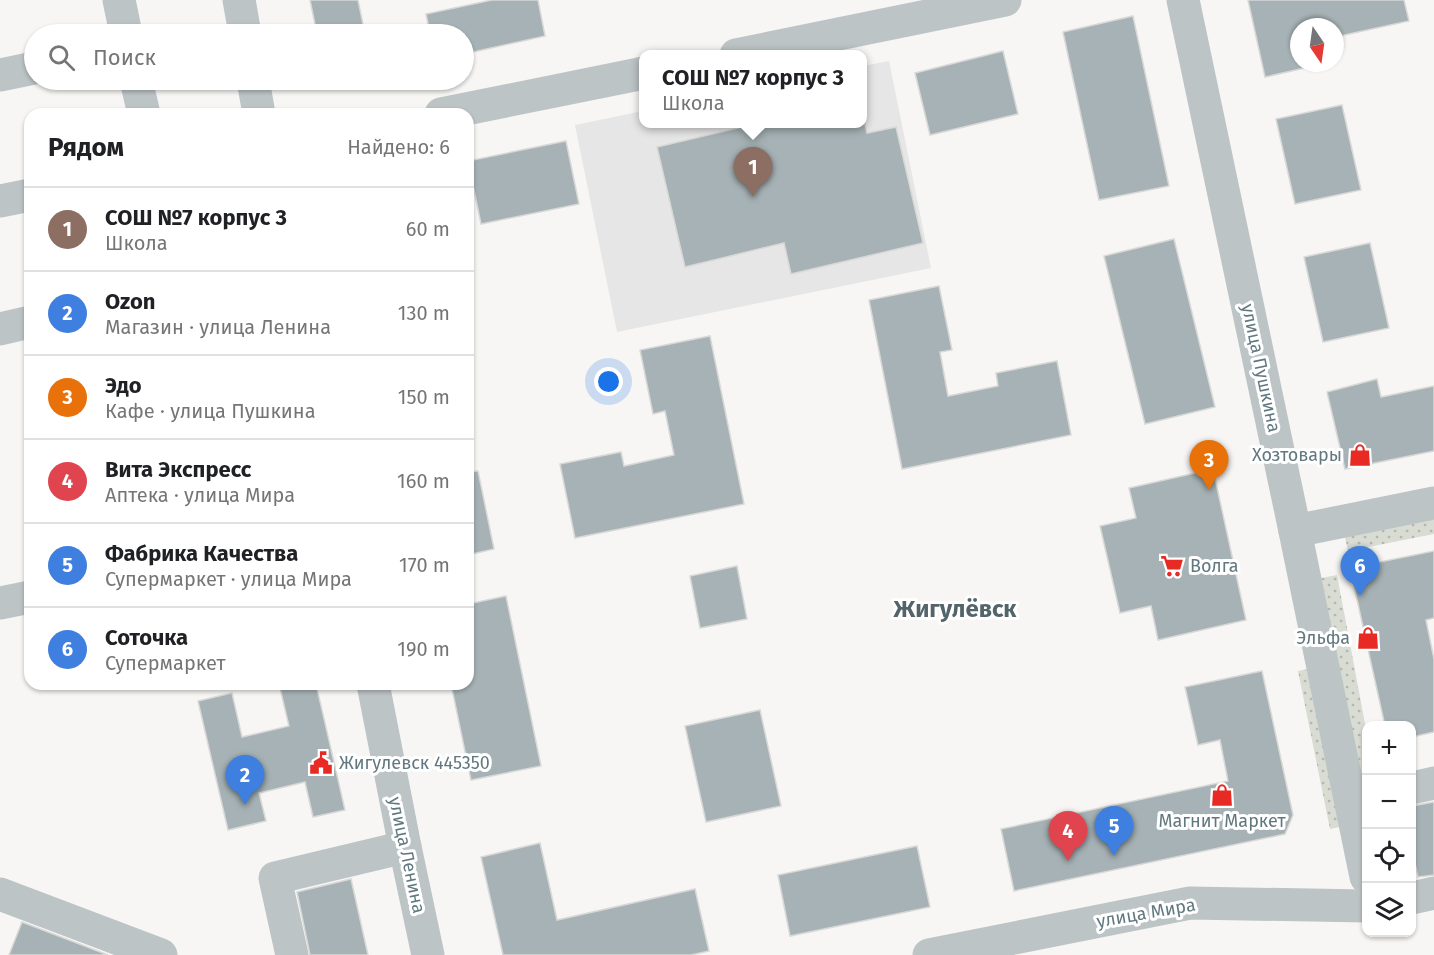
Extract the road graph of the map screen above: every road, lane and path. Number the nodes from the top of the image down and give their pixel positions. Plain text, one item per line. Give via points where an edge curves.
1 (119, 0) edge
2 (239, 0) edge
3 (1005, 0) edge
4 (1183, 0) edge
5 (124, 24) edge
6 (243, 24) edge
7 (755, 50) edge
8 (24, 70) edge
9 (639, 74) edge
10 (0, 75) edge
11 (138, 90) edge
12 (255, 90) edge
13 (143, 108) edge
14 (258, 108) edge
15 (471, 108) edge
16 (24, 196) edge
17 (0, 201) edge
18 (24, 323) edge
19 (0, 329) edge
20 (1434, 503) edge
21 (1295, 531) junction
22 (24, 598) edge
23 (0, 603) edge
24 (374, 690) edge
25 (1434, 783) edge
26 (1416, 787) edge
27 (1359, 798) edge
28 (1362, 832) edge
29 (405, 847) junction
30 (1434, 893) edge
31 (0, 894) edge
32 (1416, 897) edge
33 (1362, 906) edge
34 (1005, 948) edge
35 (161, 955) edge
36 (292, 955) edge
37 (428, 955) edge
38 (929, 955) edge

1 - 5 street
2 - 6 street
3 - 7 street
4 - 21 street, улица Пушкина
8 - 10 street
9 - 15 street
11 - 13 street
12 - 14 street
16 - 17 street
18 - 19 street
20 - 21 street
21 - 27 street, улица Пушкина
22 - 23 street
24 - 29 street, улица Ленина
25 - 26 street
27 - 28 street, улица Пушкина
29 - 36 street via 275,878
29 - 37 street, улица Ленина
30 - 32 street
31 - 35 street
33 - 34 street, улица Мира via 1190,903
34 - 38 street, улица Мира

